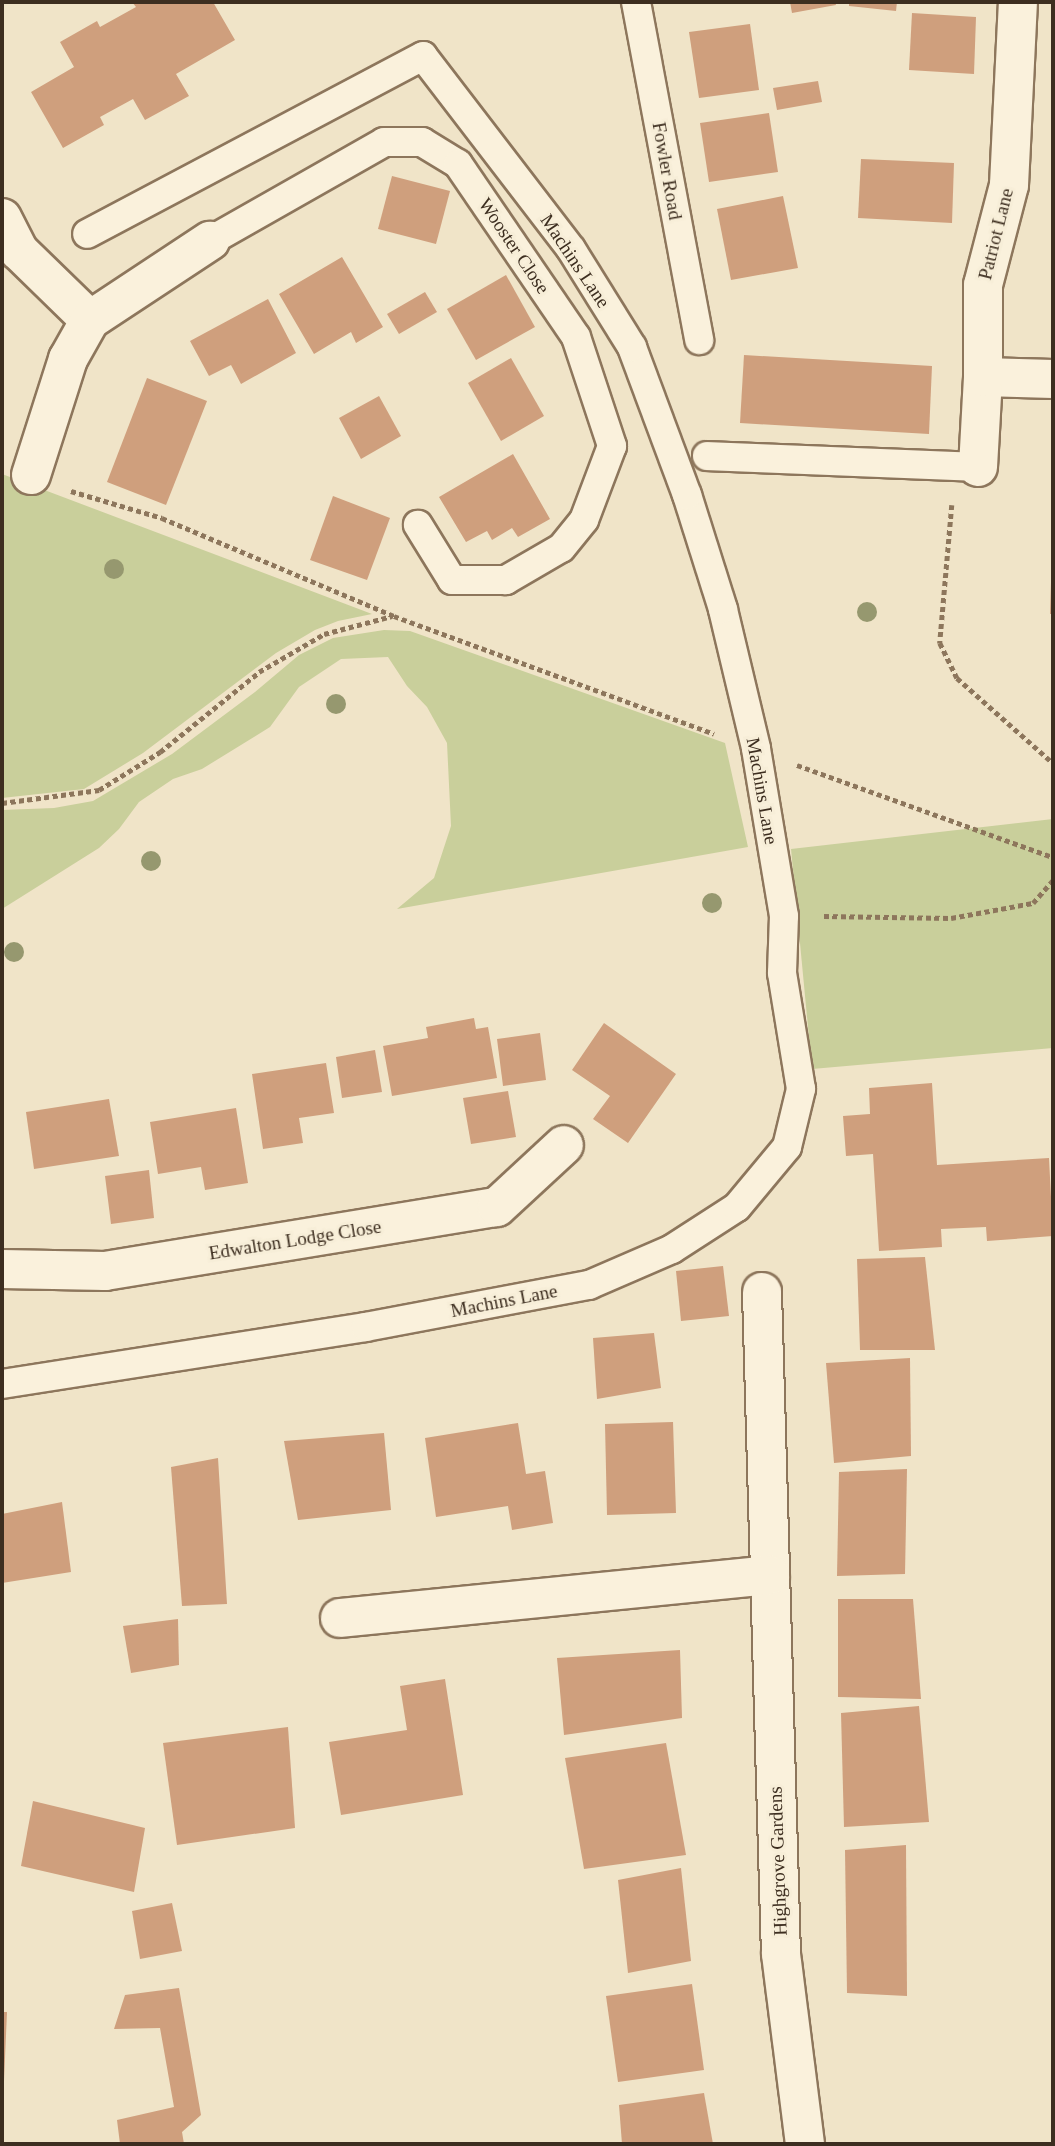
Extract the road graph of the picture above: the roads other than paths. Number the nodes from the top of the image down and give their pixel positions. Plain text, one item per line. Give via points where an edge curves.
1 (636, 2) edge
2 (1018, 2) edge
3 (2, 218) edge
4 (87, 234) dead end
5 (210, 241) joint
6 (90, 320) junction
7 (699, 340) dead end
8 (983, 377) junction
9 (1053, 379) edge
10 (707, 456) dead end
11 (978, 467) joint
12 (30, 475) dead end
13 (418, 525) dead end
14 (564, 1145) dead end
15 (2, 1269) edge
16 (762, 1292) dead end
17 (2, 1384) edge
18 (771, 1576) junction
19 (340, 1618) dead end
20 (804, 2144) edge

1 - 7 lane, Fowler Road
2 - 8 street, Patriot Lane via 1009,185 983,285
3 - 6 street via 19,251
4 - 17 lane, Machins Lane via 423,56 571,249 632,347 687,495 723,609 756,748 784,916 782,973 801,1089 787,1147 737,1207 673,1249 589,1285 366,1327
5 - 6 street, Wooster Close
5 - 13 lane, Wooster Close via 384,142 422,142 458,164 576,337 612,446 584,520 561,548 506,580 452,580
6 - 12 street, Wooster Close via 68,359
8 - 9 street
8 - 11 street, Patriot Lane
10 - 11 lane
14 - 15 street, Edwalton Lodge Close via 497,1207 105,1271
16 - 18 street, Highgrove Gardens
18 - 19 street
18 - 20 street, Highgrove Gardens via 781,1954

